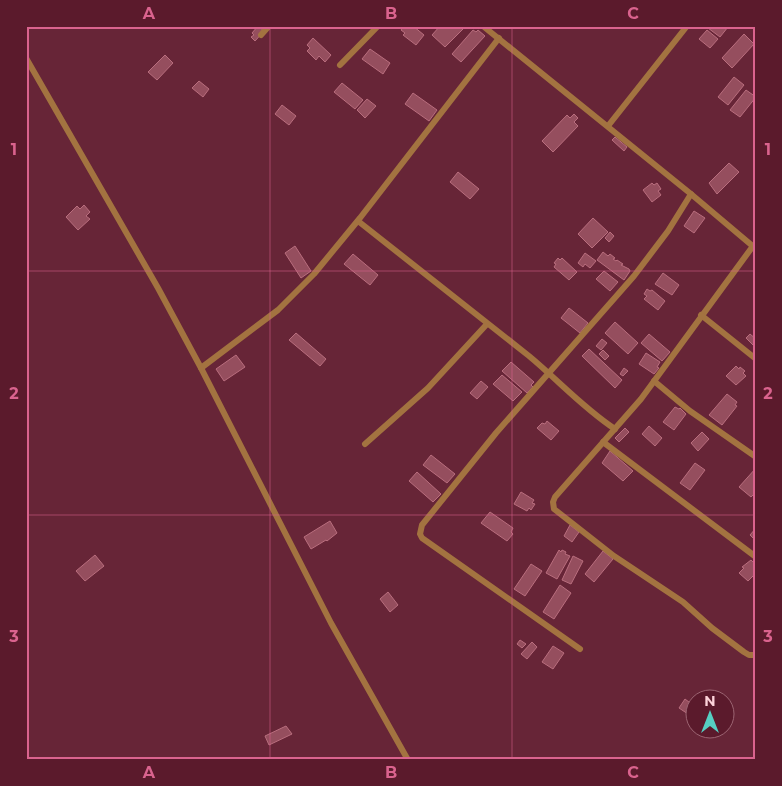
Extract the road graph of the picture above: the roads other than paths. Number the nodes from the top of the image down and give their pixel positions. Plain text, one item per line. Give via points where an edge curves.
1 (269, 26) edge
2 (378, 26) edge
3 (483, 26) edge
4 (687, 26) edge
5 (261, 35) dead end
6 (499, 38) junction
7 (26, 58) edge
8 (340, 65) dead end
9 (608, 126) junction
10 (691, 194) junction
11 (358, 221) junction
12 (754, 247) edge
13 (701, 315) junction
14 (487, 324) junction
15 (756, 359) edge
16 (201, 368) junction
17 (548, 373) junction
18 (654, 381) junction
19 (615, 429) junction
20 (603, 442) junction
21 (364, 444) dead end
22 (756, 457) edge
23 (756, 557) edge
24 (580, 649) dead end
25 (756, 655) edge
26 (408, 760) edge

1 - 5 street
2 - 8 street
3 - 6 street
4 - 9 street
6 - 9 street
6 - 11 street
7 - 16 street
9 - 10 street
10 - 12 street
10 - 17 street via 634,276
11 - 14 street
11 - 16 street via 314,274 278,310
12 - 13 street
13 - 15 street
13 - 18 street
14 - 17 street
14 - 21 street via 428,388
16 - 26 street via 331,622
17 - 19 street via 570,396
17 - 24 street via 422,524 420,534
18 - 19 street
18 - 22 street via 690,411
19 - 20 street
20 - 23 street
20 - 25 street via 555,497 554,509 614,556 683,602 744,652

